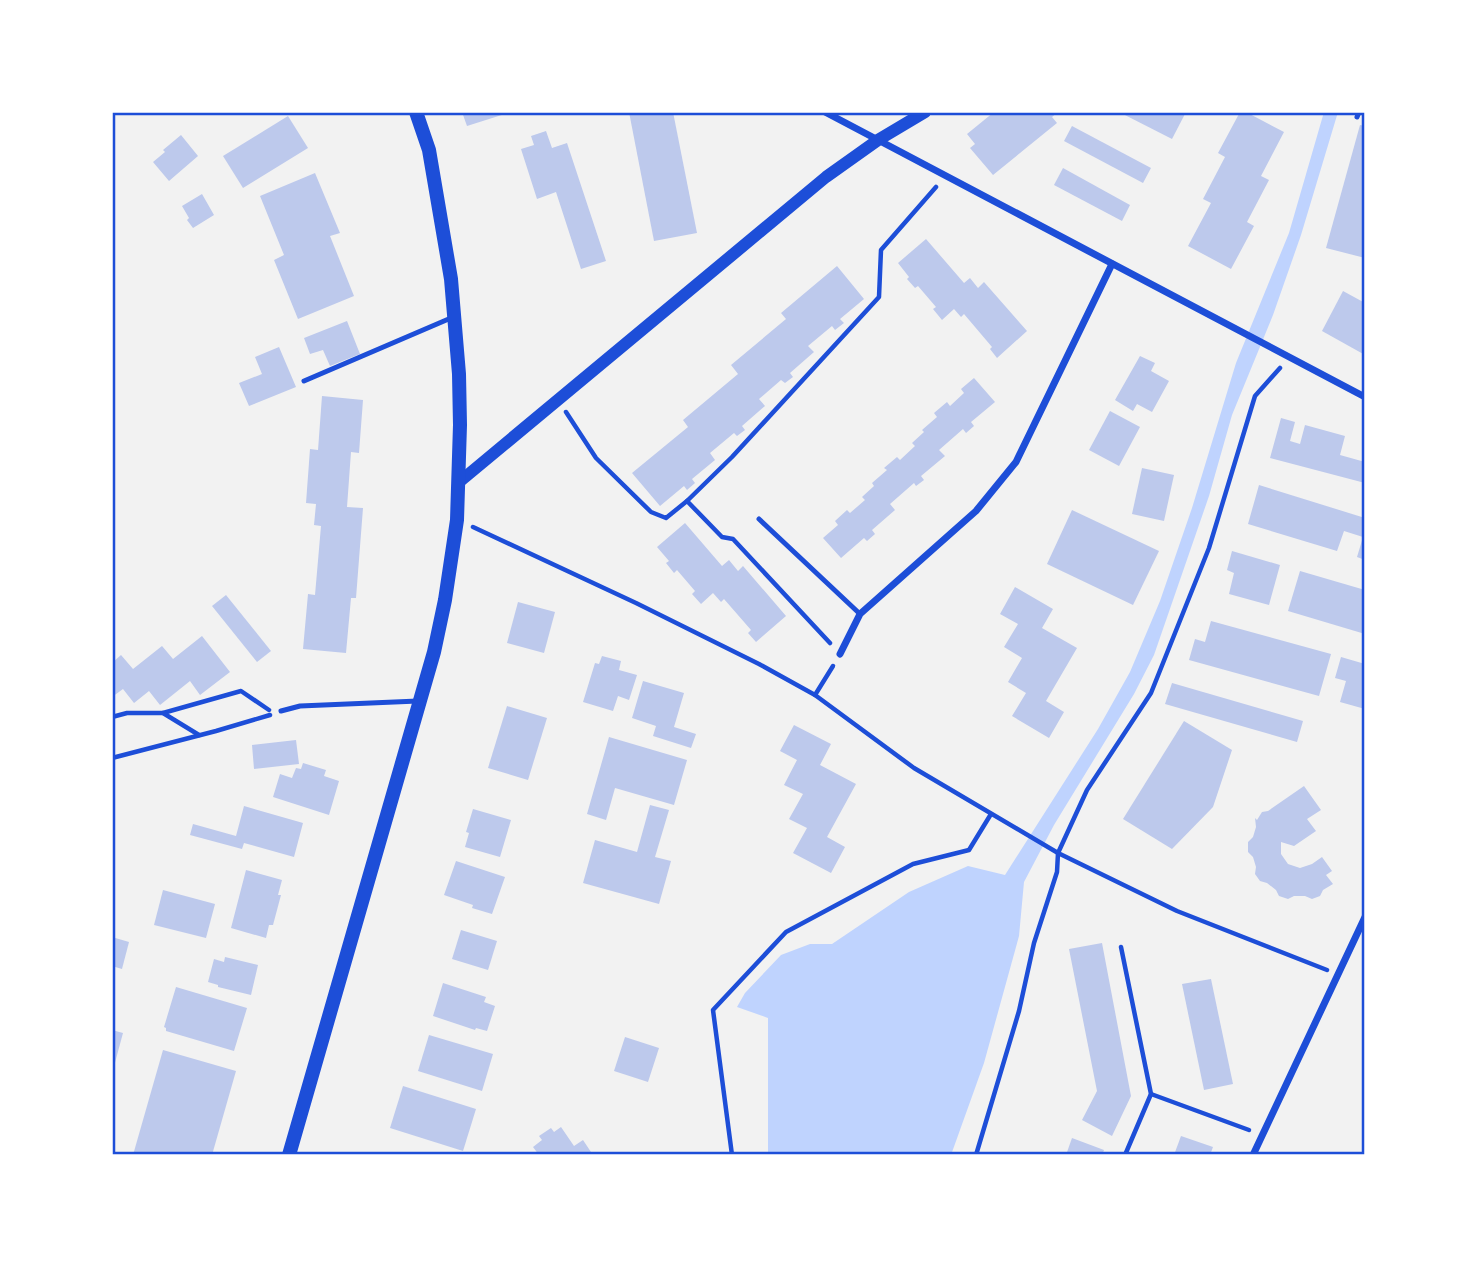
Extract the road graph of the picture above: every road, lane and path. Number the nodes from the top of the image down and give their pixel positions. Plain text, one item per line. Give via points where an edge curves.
1 (416, 112) edge
2 (825, 112) edge
3 (925, 112) edge
4 (878, 140) junction
5 (946, 176) junction
6 (1112, 264) junction
7 (454, 316) junction
8 (1289, 356) junction
9 (303, 381) dead end
10 (1365, 397) edge
11 (557, 400) junction
12 (458, 483) junction
13 (687, 501) junction
14 (759, 519) dead end
15 (457, 520) junction
16 (860, 614) junction
17 (840, 653) junction
18 (815, 695) junction
19 (421, 701) junction
20 (281, 712) dead end
21 (163, 713) junction
22 (112, 717) edge
23 (200, 736) junction
24 (112, 758) edge
25 (991, 814) junction
26 (1058, 853) junction
27 (1365, 917) edge
28 (1361, 936) edge
29 (1121, 947) dead end
30 (1337, 975) junction
31 (1151, 1094) junction
32 (1262, 1135) junction
33 (732, 1153) edge
34 (289, 1155) edge
35 (976, 1155) edge
36 (1125, 1155) edge
37 (1253, 1155) edge

1 - 7 main road via 429,150 452,279
2 - 4 street
3 - 4 street
4 - 5 street
4 - 11 street via 826,177
5 - 6 street
5 - 13 path via 881,250 879,297
6 - 8 street
6 - 16 street via 1016,462 976,511
7 - 9 lane
7 - 12 main road
8 - 10 street
8 - 26 path via 1255,396 1209,548 1151,693 1087,790
11 - 12 street
11 - 13 path via 596,458 651,512 666,518
12 - 15 main road
13 - 17 path via 722,537 733,539
14 - 16 lane
15 - 18 path via 636,603
15 - 19 main road via 445,600
16 - 17 street
17 - 18 path
18 - 25 path via 914,768
19 - 20 lane via 300,706
19 - 34 main road
21 - 22 path
21 - 23 path
21 - 23 path via 241,691 274,713
23 - 24 path
25 - 26 path
25 - 33 path via 970,850 913,864 786,932 713,1010
26 - 30 path via 1177,911
26 - 35 path via 1020,1011
27 - 28 street
28 - 30 street
29 - 31 path
30 - 32 street
31 - 32 path
31 - 36 path
32 - 37 street

